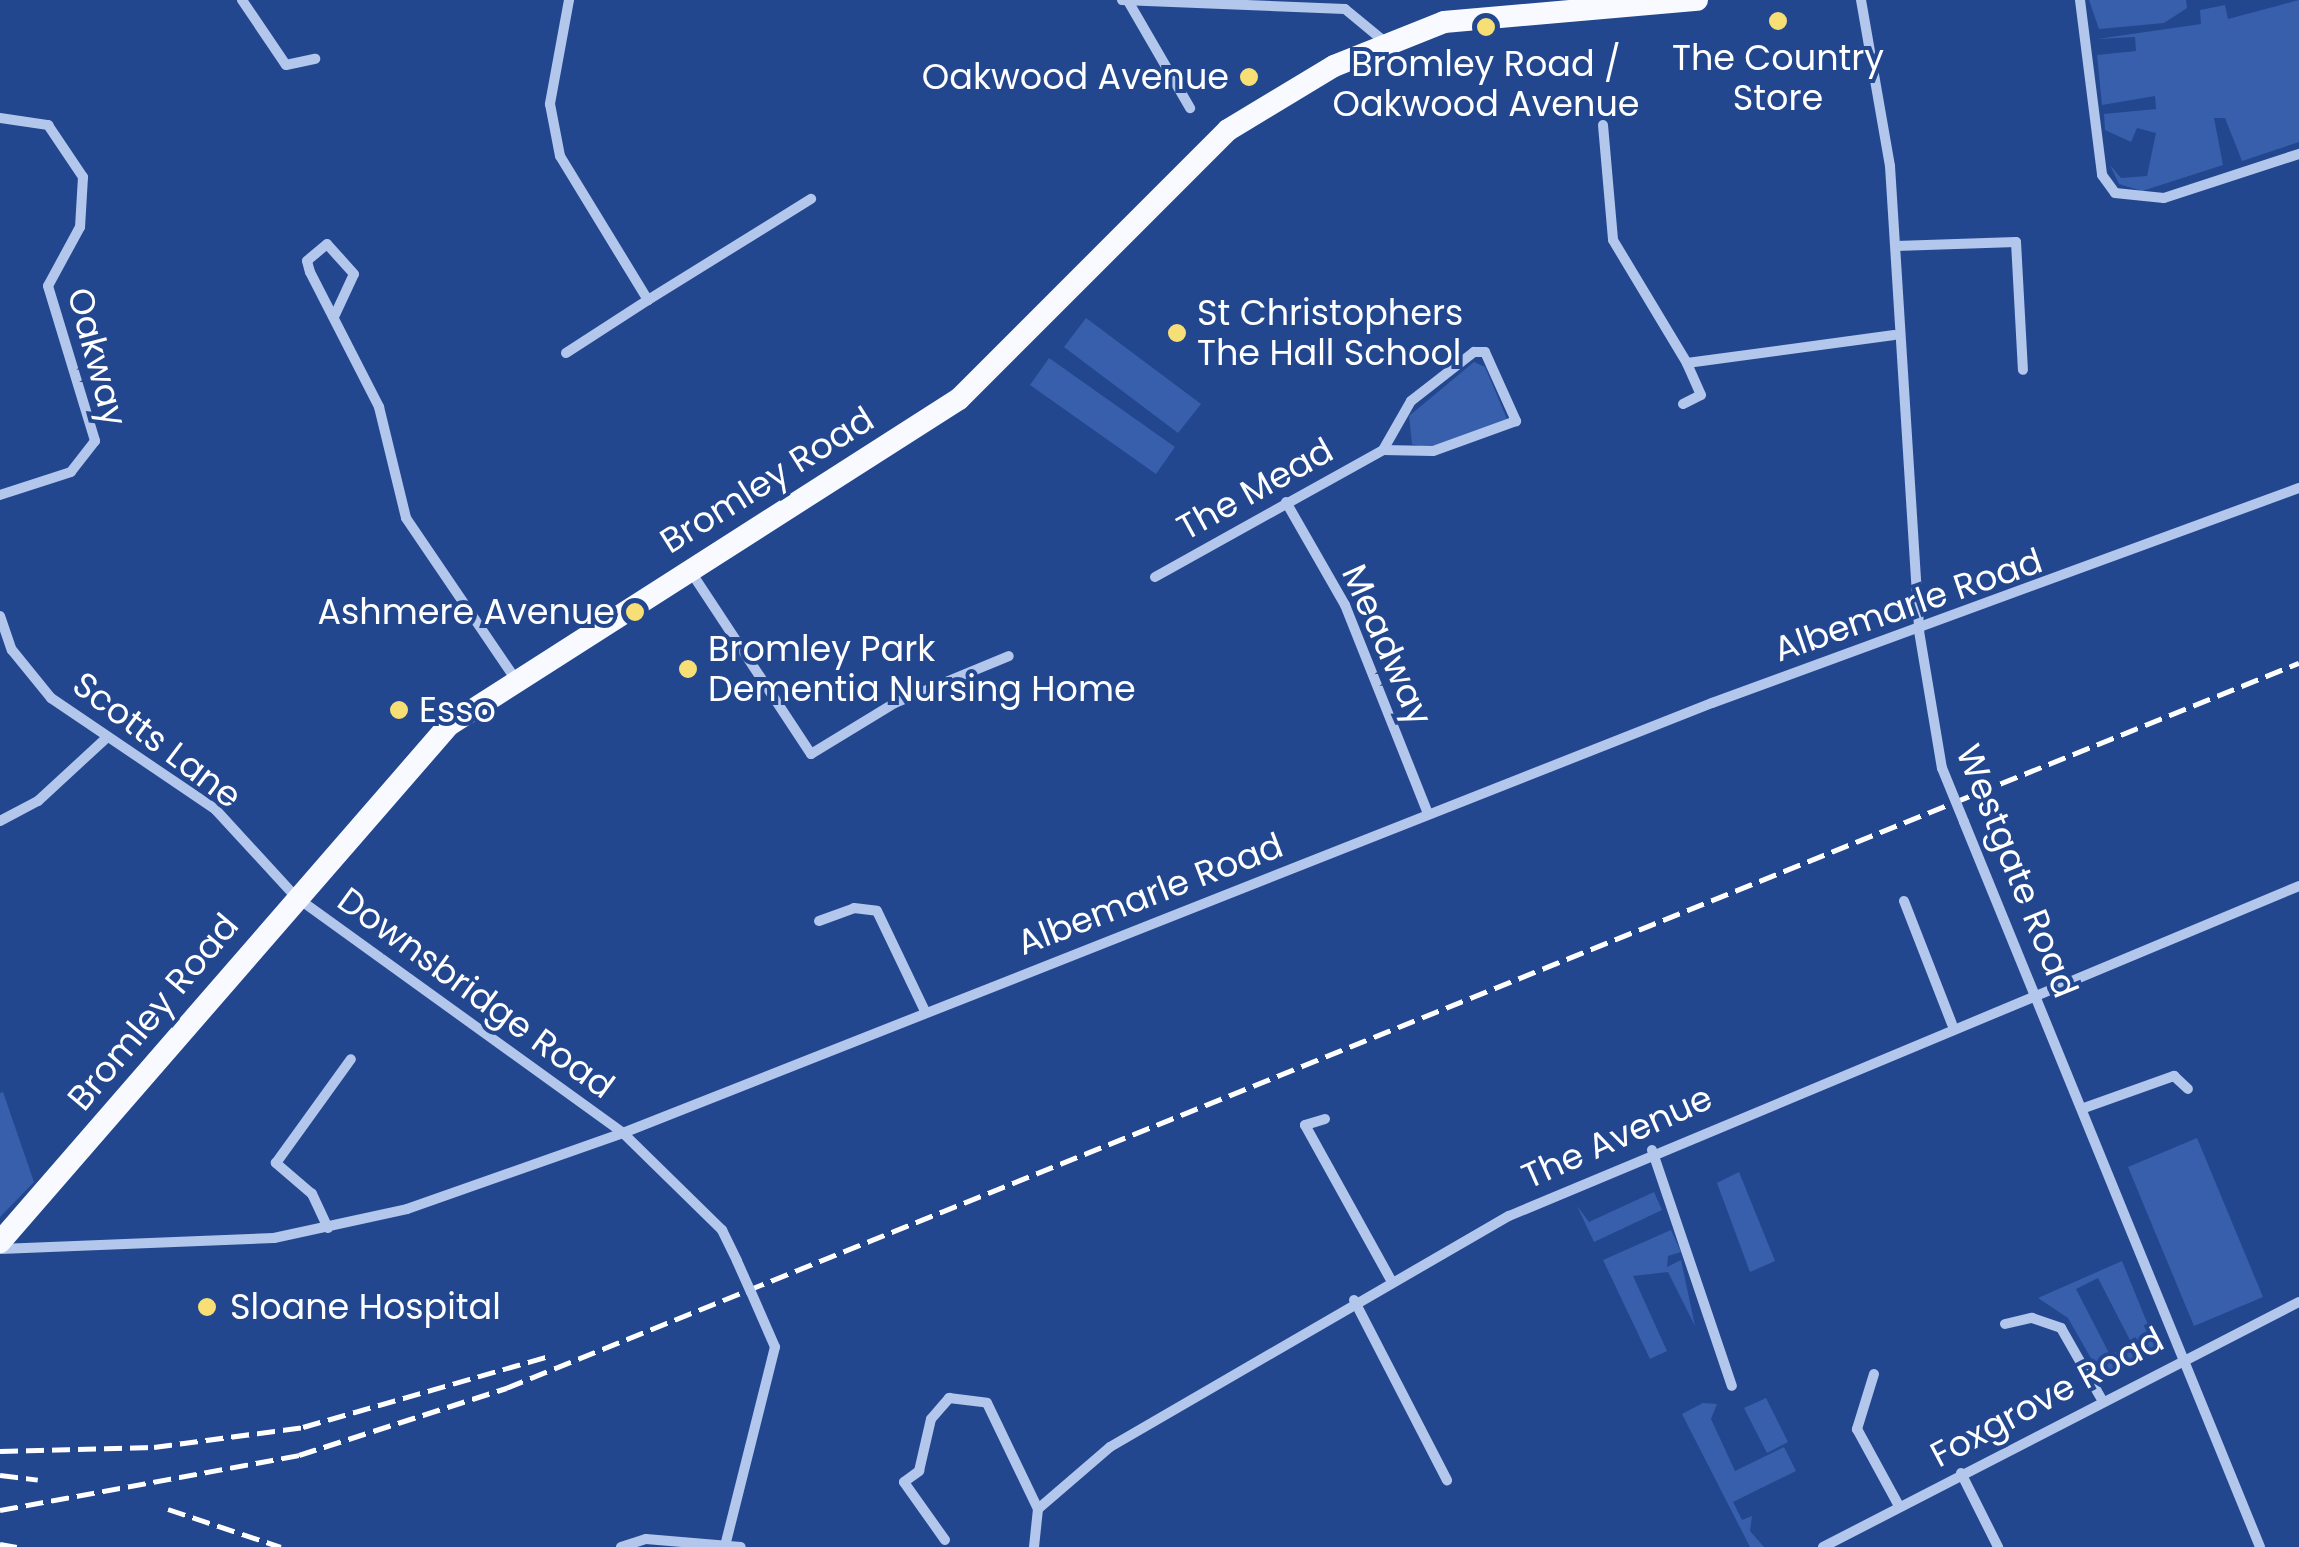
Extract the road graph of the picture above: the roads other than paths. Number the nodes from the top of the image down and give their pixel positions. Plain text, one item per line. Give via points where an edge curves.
1 (242, 0) edge
2 (569, 0) edge
3 (1125, 0) edge
4 (1698, 0) edge
5 (1861, 0) edge
6 (2080, 0) edge
7 (1204, 2) edge
8 (1572, 4) edge
9 (1385, 42) junction
10 (316, 59) dead end
11 (1190, 108) dead end
12 (0, 118) edge
13 (1603, 126) dead end
14 (2299, 154) edge
15 (811, 200) dead end
16 (1896, 246) junction
17 (648, 300) junction
18 (334, 317) junction
19 (1894, 335) junction
20 (566, 353) dead end
21 (1687, 363) junction
22 (2023, 370) dead end
23 (1682, 404) dead end
24 (1382, 450) junction
25 (2299, 488) edge
26 (0, 496) edge
27 (1286, 502) junction
28 (689, 568) junction
29 (1155, 577) dead end
30 (0, 616) edge
31 (1918, 631) junction
32 (1008, 656) dead end
33 (518, 683) junction
34 (104, 740) junction
35 (1428, 814) junction
36 (0, 821) edge
37 (2299, 886) edge
38 (296, 897) junction
39 (1904, 902) dead end
40 (819, 921) dead end
41 (2036, 992) junction
42 (925, 1011) junction
43 (1952, 1024) junction
44 (351, 1060) dead end
45 (2188, 1089) dead end
46 (2084, 1108) junction
47 (1324, 1119) dead end
48 (623, 1133) junction
49 (1652, 1150) junction
50 (328, 1228) junction
51 (0, 1246) edge
52 (1391, 1280) junction
53 (1354, 1300) junction
54 (2299, 1302) edge
55 (2005, 1324) dead end
56 (2185, 1355) junction
57 (1874, 1374) dead end
58 (1732, 1386) dead end
59 (2101, 1398) junction
60 (1960, 1473) junction
61 (1447, 1480) dead end
62 (1899, 1506) junction
63 (1038, 1510) junction
64 (945, 1540) dead end
65 (726, 1542) junction
66 (621, 1547) edge
67 (741, 1547) edge
68 (1034, 1547) edge
69 (1823, 1547) edge
70 (1998, 1547) edge
71 (2260, 1547) edge

1 - 10 street via 286,65
2 - 17 street via 550,104 560,156
3 - 7 street
3 - 11 street
4 - 8 main road, Bromley Road
5 - 16 street, Westgate Road
6 - 14 street via 2102,176 2115,192 2164,198
7 - 9 street via 1353,11
8 - 9 main road, Bromley Road via 1471,16
9 - 28 main road, Bromley Road via 1296,86 1216,140 959,400
12 - 26 street, Oakway via 48,125 84,177 80,228 48,286 95,442 72,472
13 - 21 street via 1614,240
15 - 17 street
16 - 19 street, Westgate Road
16 - 22 street via 2016,242
17 - 20 street
18 - 18 street via 354,274 327,244 307,261
18 - 33 street via 379,407 406,518
19 - 21 street
19 - 31 street, Westgate Road
21 - 23 street via 1701,395
24 - 24 street, The Mead via 1411,402 1485,352 1516,421 1433,451
24 - 27 street, The Mead
25 - 31 street, Albemarle Road
27 - 29 street, The Mead
27 - 35 street, Meadway via 1345,605
28 - 32 street via 811,754 896,703
28 - 33 main road, Bromley Road
30 - 34 street, Scotts Lane via 12,650 51,698
31 - 35 street, Albemarle Road
31 - 41 street, Westgate Road, bridge via 1942,768
33 - 38 main road, Bromley Road via 449,725
34 - 36 street via 38,801
34 - 38 street, Scotts Lane via 214,809
35 - 42 street, Albemarle Road
37 - 41 street, The Avenue
38 - 48 street, Downsbridge Road
38 - 51 main road, Bromley Road
39 - 43 street
40 - 42 street via 854,908 886,919
41 - 43 street, The Avenue
41 - 46 street, Westgate Road
42 - 48 street, Albemarle Road
43 - 49 street, The Avenue
44 - 50 street via 276,1164 312,1194
45 - 46 street via 2174,1076
46 - 56 street, Westgate Road
47 - 52 street via 1306,1124
48 - 50 street, Albemarle Road
48 - 65 street, Downsbridge Road, bridge via 722,1230 774,1346
49 - 52 street, The Avenue
49 - 58 street
50 - 51 street, Albemarle Road
52 - 53 street, The Avenue
53 - 61 street
53 - 63 street, The Avenue via 1110,1447
54 - 56 street, Foxgrove Road
55 - 59 street via 2032,1318 2061,1328
56 - 59 street, Foxgrove Road
56 - 71 street, Westgate Road
57 - 62 street via 1857,1429
59 - 60 street, Foxgrove Road
60 - 62 street, Foxgrove Road
60 - 70 street
62 - 69 street, Foxgrove Road
63 - 64 street via 987,1403 950,1398 931,1419 919,1470 904,1482
63 - 68 street
65 - 66 street
65 - 67 street

